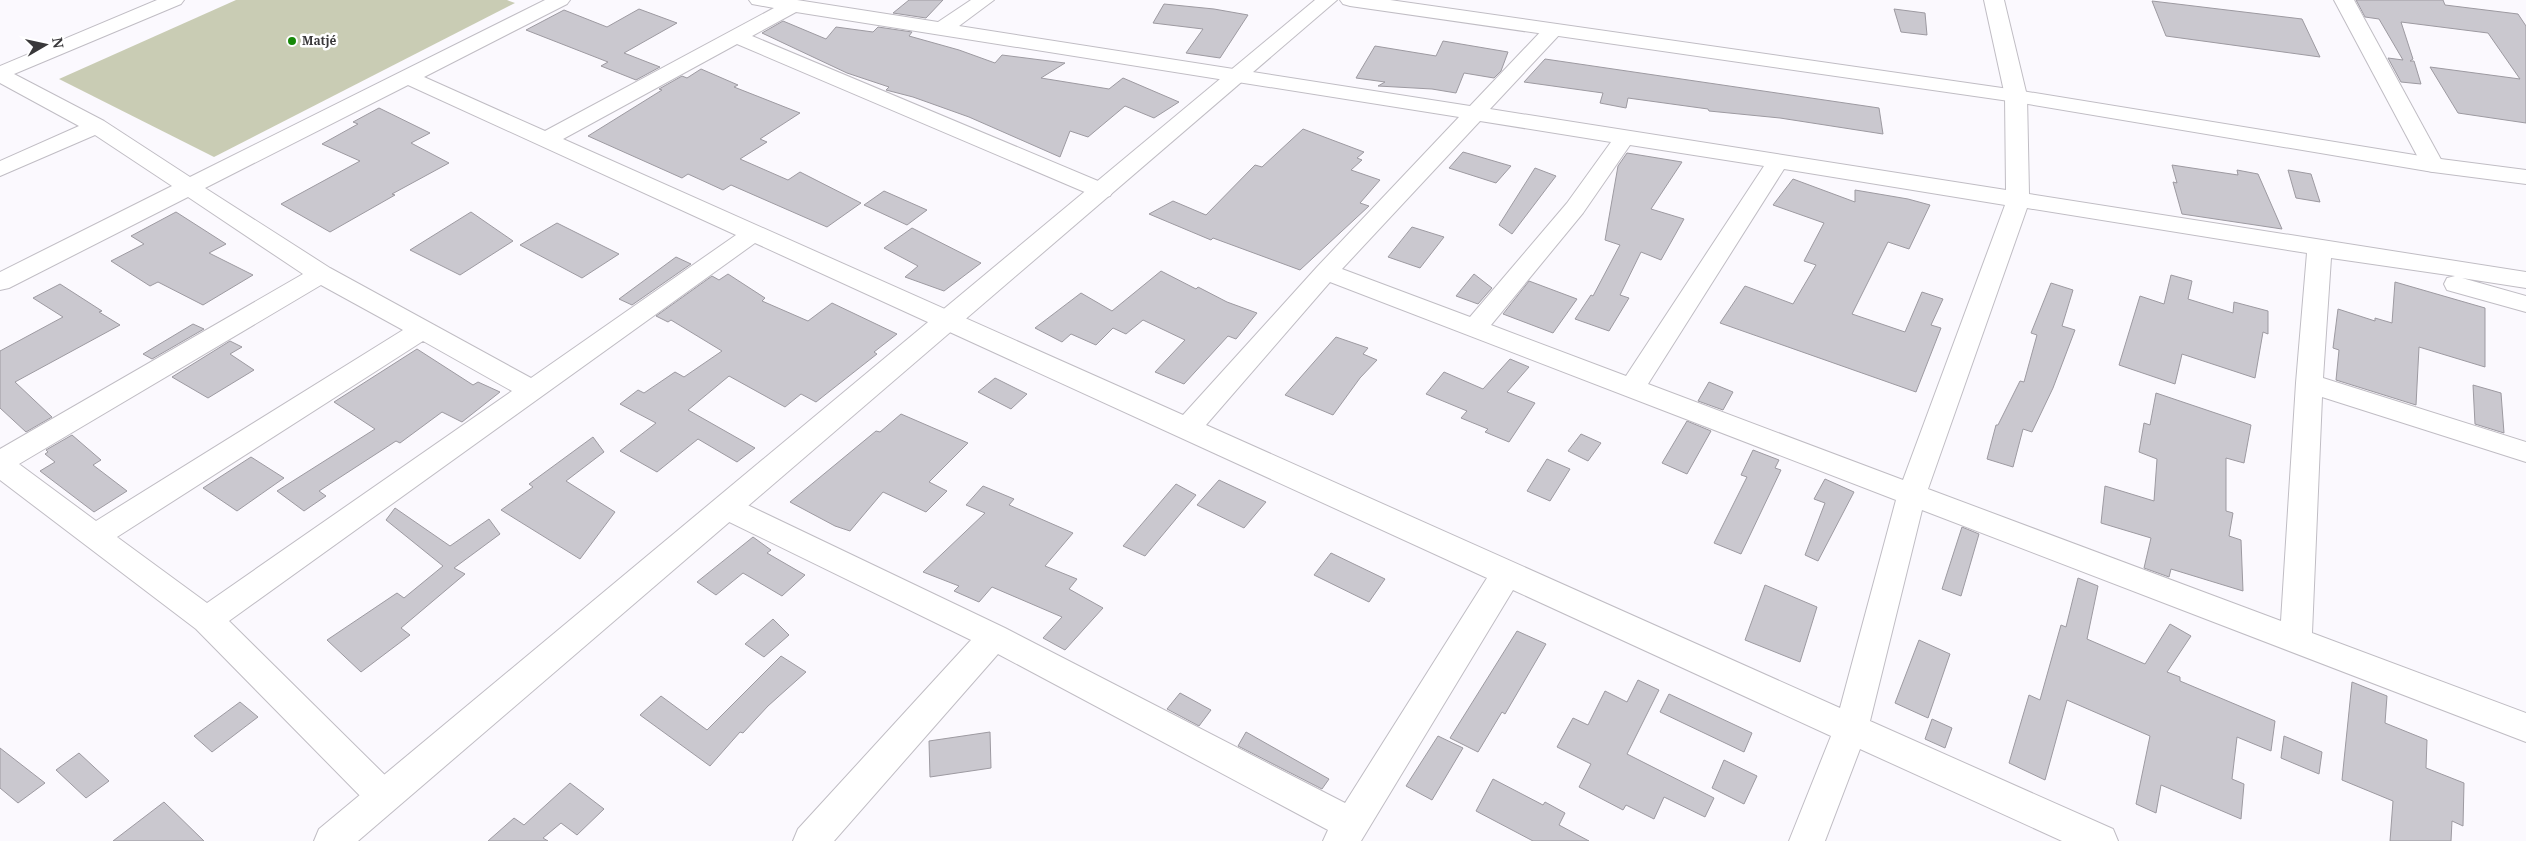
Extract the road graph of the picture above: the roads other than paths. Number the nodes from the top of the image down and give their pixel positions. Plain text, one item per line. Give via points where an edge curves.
1 (174, 0) edge
2 (560, 0) edge
3 (759, 0) edge
4 (984, 0) edge
5 (1327, 0) edge
6 (1350, 0) edge
7 (1994, 0) edge
8 (2344, 0) edge
9 (794, 6) junction
10 (942, 28) junction
11 (1553, 30) junction
12 (736, 36) junction
13 (0, 74) edge
14 (1238, 76) junction
15 (408, 77) junction
16 (2016, 96) junction
17 (1477, 113) junction
18 (96, 126) junction
19 (1625, 137) junction
20 (546, 139) junction
21 (1777, 162) junction
22 (2434, 165) junction
23 (0, 169) edge
24 (2526, 177) edge
25 (187, 187) junction
26 (1102, 191) junction
27 (2018, 200) junction
28 (754, 233) junction
29 (2320, 248) junction
30 (1326, 272) junction
31 (321, 274) junction
32 (2526, 280) edge
33 (0, 282) edge
34 (2526, 304) edge
35 (949, 321) junction
36 (1475, 328) junction
37 (422, 330) junction
38 (2309, 383) junction
39 (1632, 388) junction
40 (532, 390) junction
41 (1186, 430) junction
42 (2526, 452) edge
43 (0, 464) edge
44 (1912, 494) junction
45 (727, 508) junction
46 (95, 536) junction
47 (1508, 574) junction
48 (207, 620) junction
49 (994, 637) junction
50 (2296, 640) junction
51 (1851, 728) junction
52 (2526, 728) edge
53 (383, 796) junction
54 (1346, 833) edge
55 (332, 841) edge
56 (811, 841) edge
57 (1807, 841) edge
58 (2100, 841) edge

1 - 13 street
2 - 15 street
3 - 9 street
4 - 10 street
5 - 14 street
6 - 11 street
7 - 16 street
8 - 22 street
9 - 10 street
9 - 12 street
10 - 14 street
11 - 16 street
11 - 17 street
12 - 20 street
12 - 26 street
13 - 18 street
14 - 17 street
14 - 26 street
15 - 20 street
15 - 25 street
16 - 22 street
16 - 27 street
17 - 19 street
17 - 30 street
18 - 23 street
18 - 25 street
19 - 21 street
19 - 36 street via 1575,208
20 - 28 street
21 - 27 street
21 - 39 street
22 - 24 street
25 - 31 street
25 - 33 street
26 - 35 street
27 - 29 street
27 - 44 street
28 - 35 street
28 - 40 street
29 - 32 street
29 - 34 street
29 - 38 street
30 - 36 street
30 - 41 street
31 - 37 street
31 - 43 street
35 - 41 street
35 - 45 street
36 - 39 street
37 - 40 street
37 - 46 street
38 - 42 street
38 - 50 street
39 - 44 street
40 - 48 street
41 - 47 street
43 - 46 street
44 - 50 street
44 - 51 street
45 - 49 street
45 - 53 street
46 - 48 street
47 - 51 street
47 - 54 street
48 - 53 street
49 - 54 street
49 - 56 street
50 - 52 street
51 - 57 street
51 - 58 street
53 - 55 street

